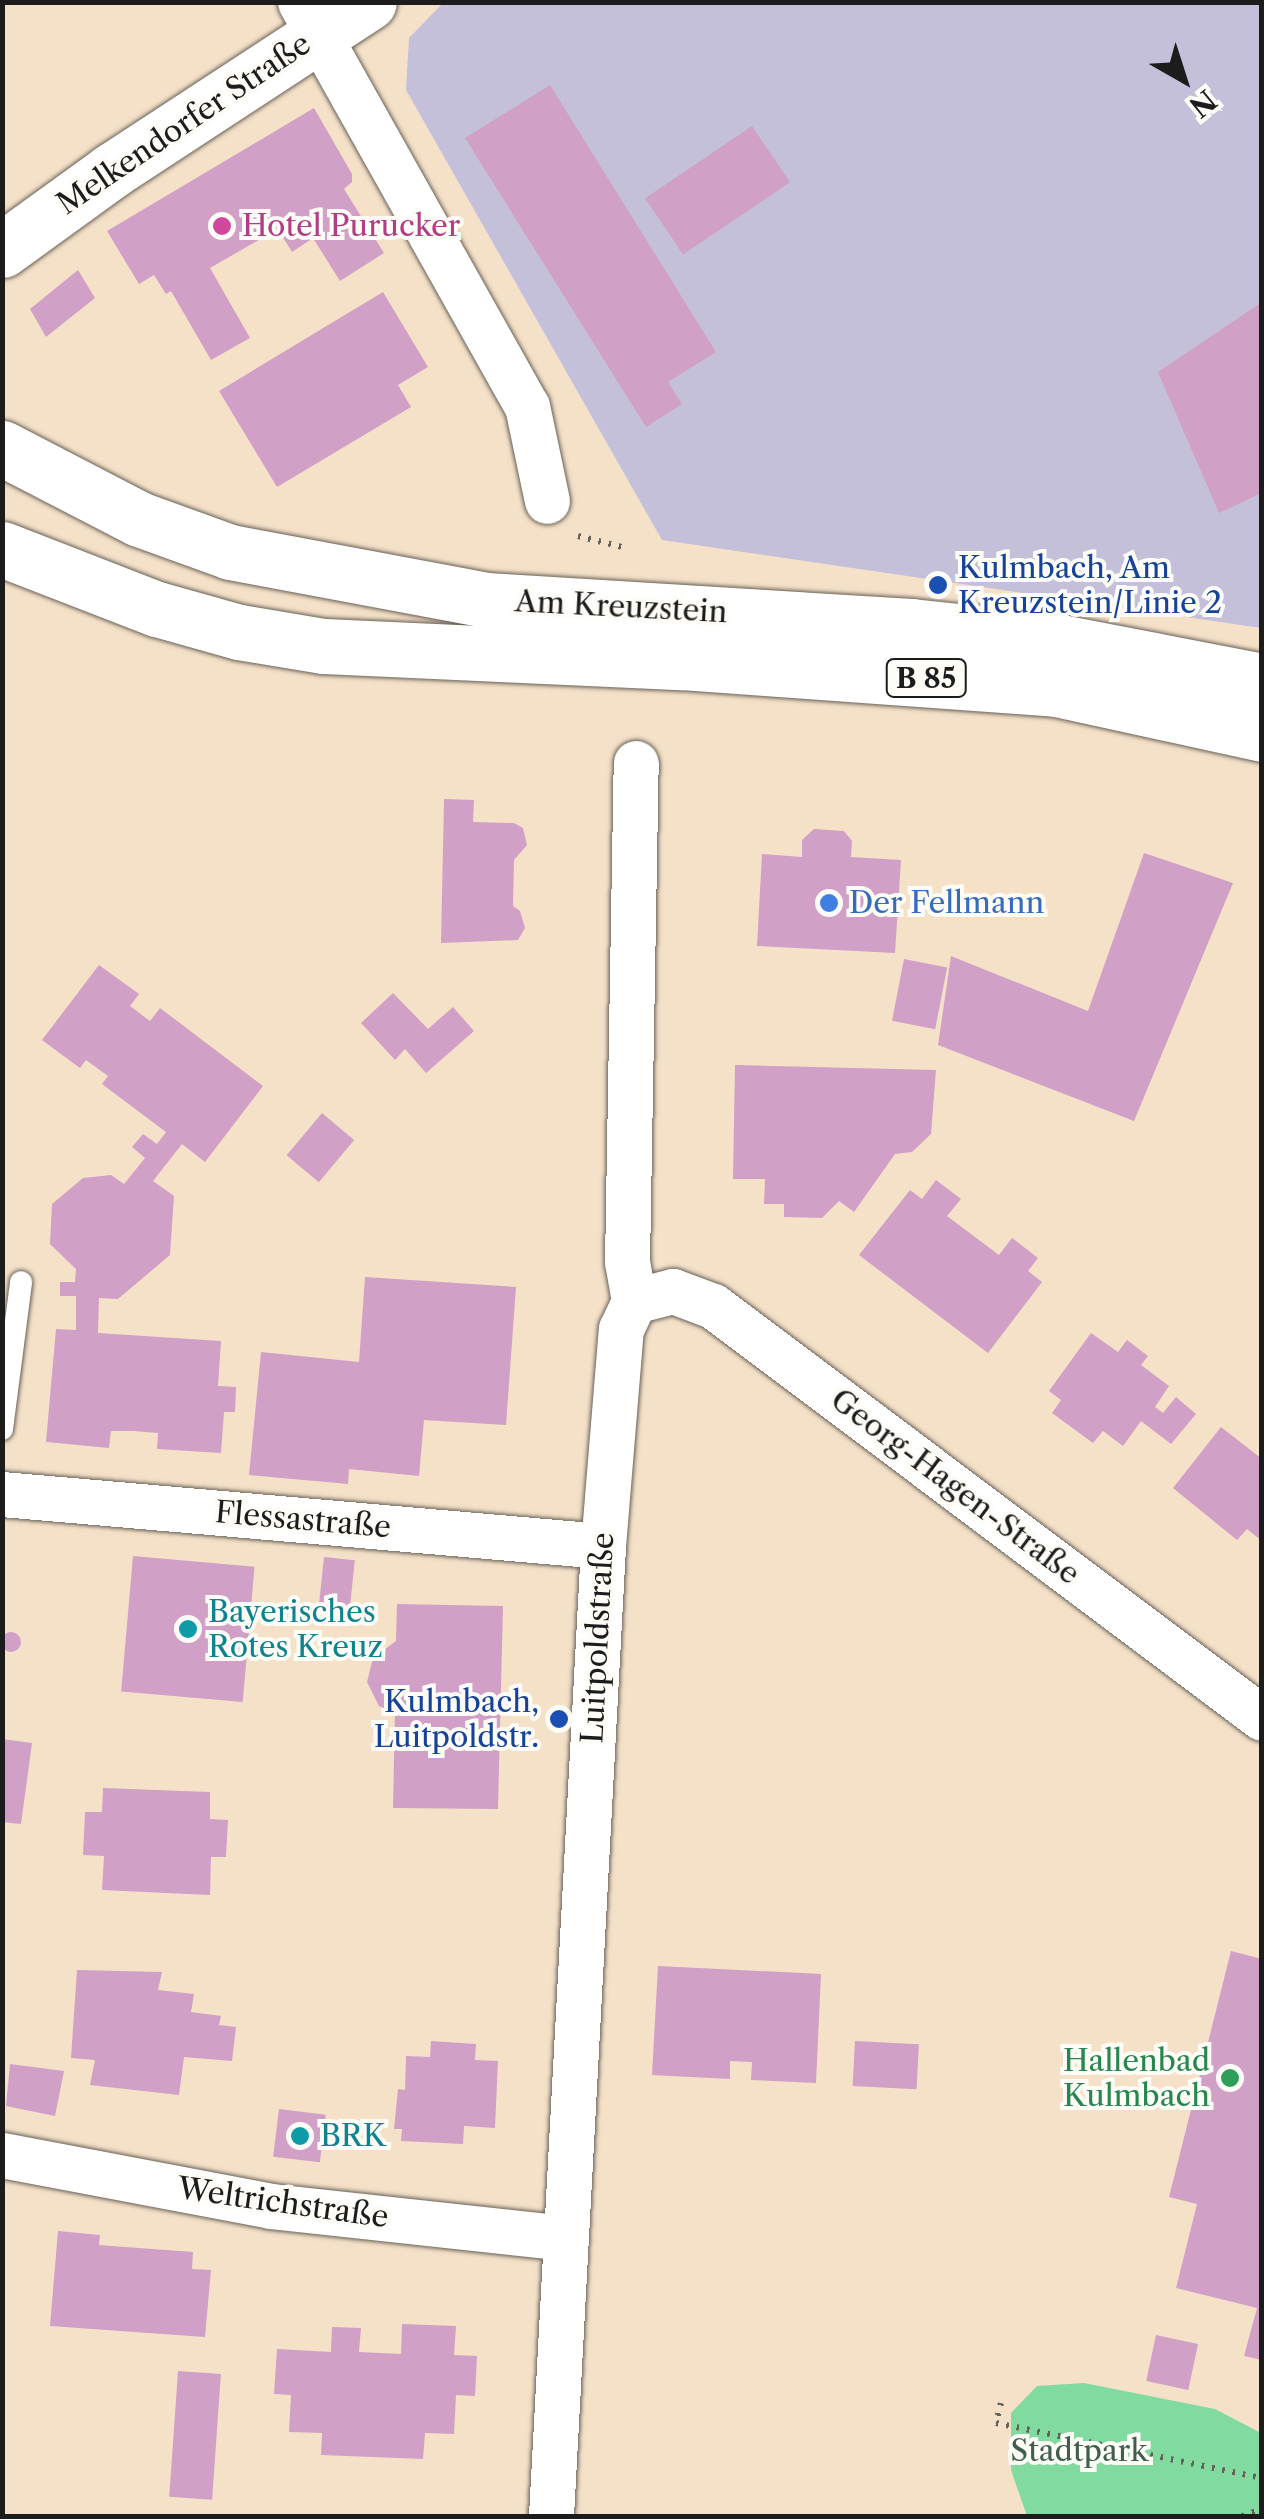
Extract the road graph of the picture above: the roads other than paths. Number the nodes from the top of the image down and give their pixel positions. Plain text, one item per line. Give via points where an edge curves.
1 (369, 2) edge
2 (310, 17) edge
3 (2, 250) edge
4 (2, 448) edge
5 (547, 501) dead end
6 (2, 549) edge
7 (1262, 681) edge
8 (1262, 734) edge
9 (636, 764) dead end
10 (21, 1282) dead end
11 (634, 1301) junction
12 (2, 1429) edge
13 (2, 1494) edge
14 (603, 1546) junction
15 (1262, 1718) edge
16 (2, 2155) edge
17 (565, 2238) junction
18 (551, 2516) edge

1 - 2 main road, Melkendorfer Straße
2 - 3 main road, Melkendorfer Straße
2 - 5 street via 527,406
4 - 7 main road, Am Kreuzstein / B 85 via 139,519 230,552 486,600 911,626 1060,642
6 - 8 main road, Am Kreuzstein / B 85 via 157,609 324,646 682,662 1038,688
9 - 11 street, Luitpoldstraße via 627,1262
10 - 12 lane
11 - 14 street, Luitpoldstraße via 621,1329
11 - 15 street, Georg-Hagen-Straße via 673,1291 712,1306
13 - 14 street, Flessastraße
14 - 17 street, Luitpoldstraße
16 - 17 street, Weltrichstraße via 271,2206
17 - 18 street, Luitpoldstraße

